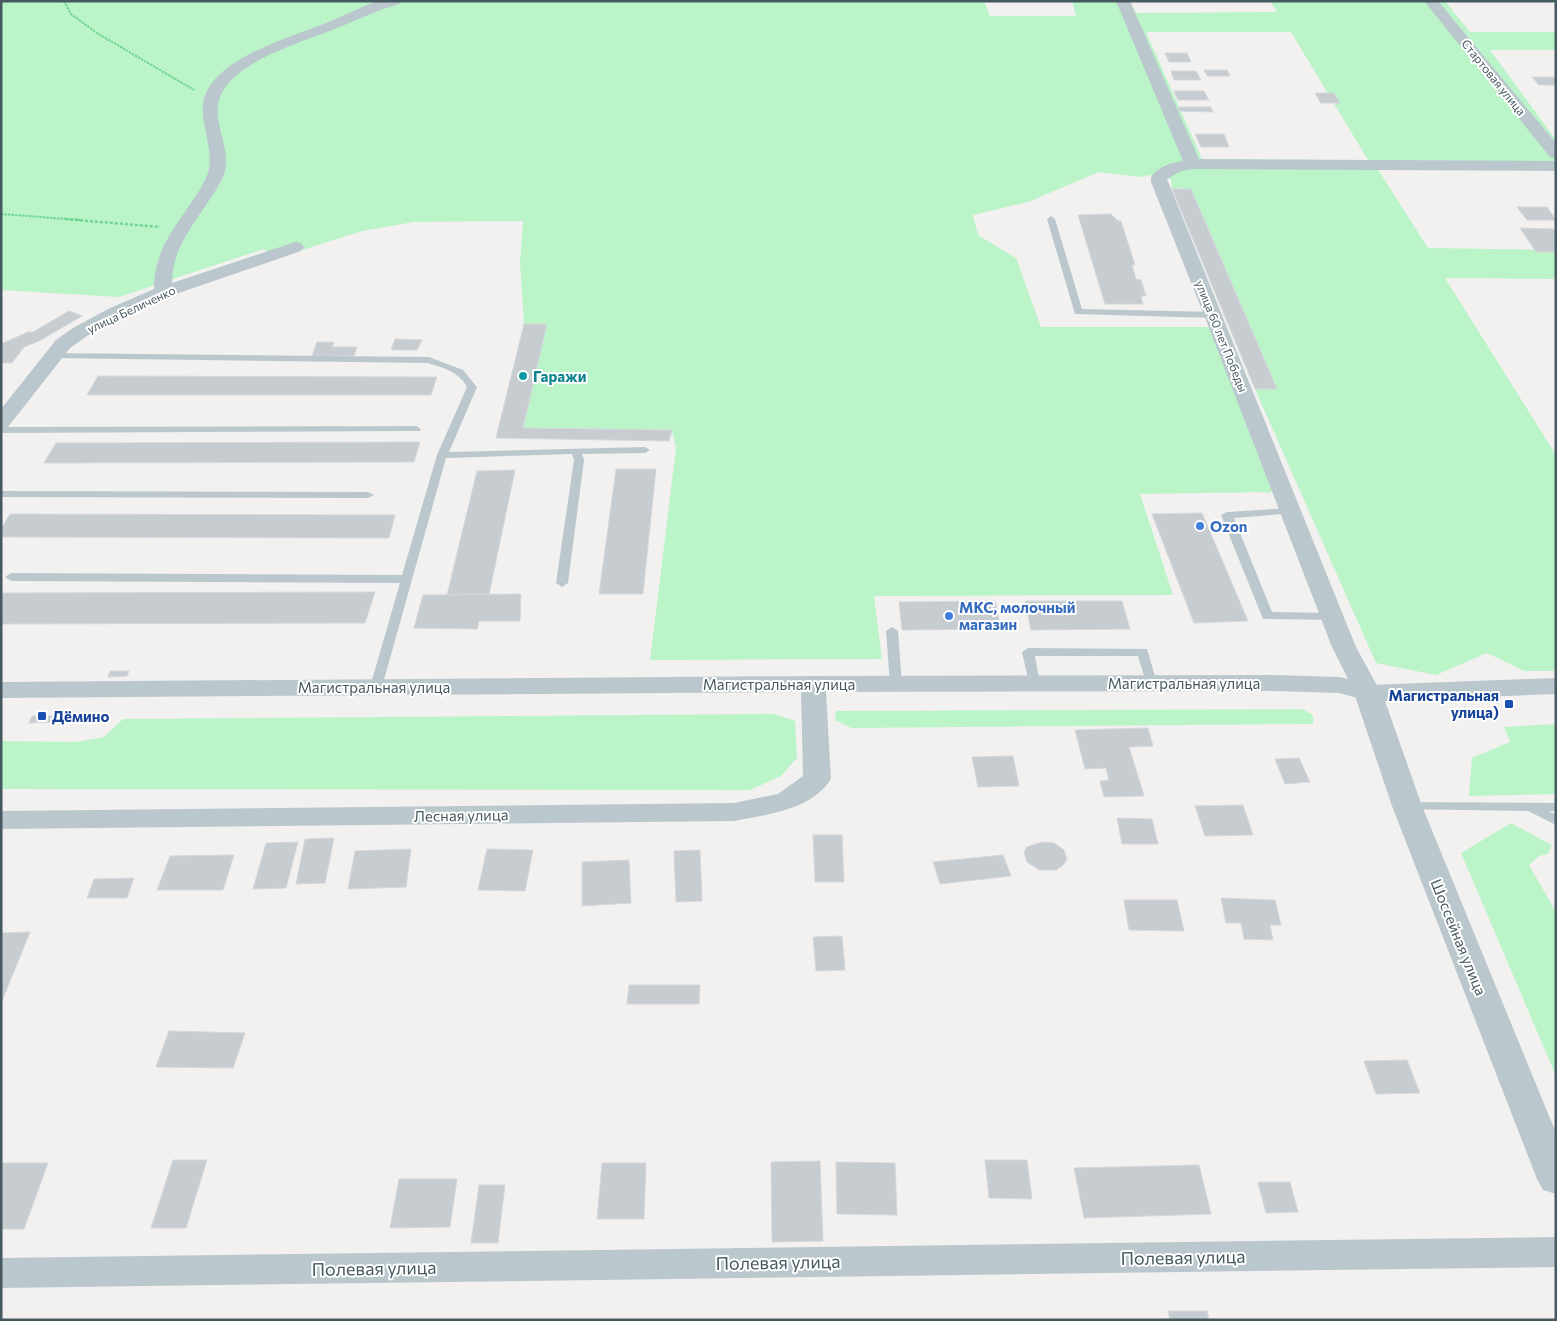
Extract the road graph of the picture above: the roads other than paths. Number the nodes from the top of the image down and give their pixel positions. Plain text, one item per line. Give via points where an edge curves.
1 (394, 1) edge
2 (1123, 1) edge
3 (1431, 1) edge
4 (1556, 154) edge
5 (1193, 164) junction
6 (1556, 166) edge
7 (1052, 219) dead end
8 (295, 247) dead end
9 (162, 292) junction
10 (1214, 315) junction
11 (54, 356) junction
12 (1, 423) edge
13 (416, 429) dead end
14 (1, 430) edge
15 (645, 450) dead end
16 (576, 451) junction
17 (442, 455) junction
18 (1, 494) edge
19 (368, 495) dead end
20 (1290, 510) junction
21 (11, 577) dead end
22 (407, 579) junction
23 (562, 584) dead end
24 (1332, 617) junction
25 (892, 631) dead end
26 (813, 684) junction
27 (896, 684) junction
28 (1556, 686) edge
29 (376, 687) junction
30 (1, 690) edge
31 (1368, 693) junction
32 (1407, 806) junction
33 (1531, 807) junction
34 (1556, 807) edge
35 (1, 820) edge
36 (1556, 821) edge
37 (1556, 1179) edge
38 (1556, 1252) edge
39 (1, 1273) edge

1 - 9 street via 246,62 228,75 211,101 218,172 168,252 161,279
2 - 5 street
3 - 4 street, Стартовая улица
5 - 6 street
5 - 10 street, улица 60 лет Победы via 1165,172 1159,177 1159,182
7 - 10 lane via 1078,312
8 - 9 street, улица Беличенко
9 - 11 street, улица Беличенко via 80,332 63,344
10 - 20 street, улица 60 лет Победы
11 - 12 street, улица Беличенко
11 - 17 lane via 429,360 454,367 472,387
13 - 14 lane
15 - 16 lane
16 - 17 lane
16 - 23 lane via 580,460
17 - 22 lane
18 - 19 lane
20 - 24 street, улица 60 лет Победы
20 - 24 lane via 1227,514 1267,616
21 - 22 lane
22 - 29 lane
24 - 31 street, улица 60 лет Победы
25 - 27 lane
26 - 27 street, Магистральная улица
26 - 29 street, Магистральная улица
26 - 35 street, Лесная улица via 817,779 787,801 734,812
27 - 31 street, Магистральная улица via 1340,685
28 - 31 street, Магистральная улица
29 - 30 street, Магистральная улица
31 - 32 street, Шоссейная улица
32 - 33 lane
32 - 37 street, Шоссейная улица
33 - 34 lane
33 - 36 lane
38 - 39 street, Полевая улица

